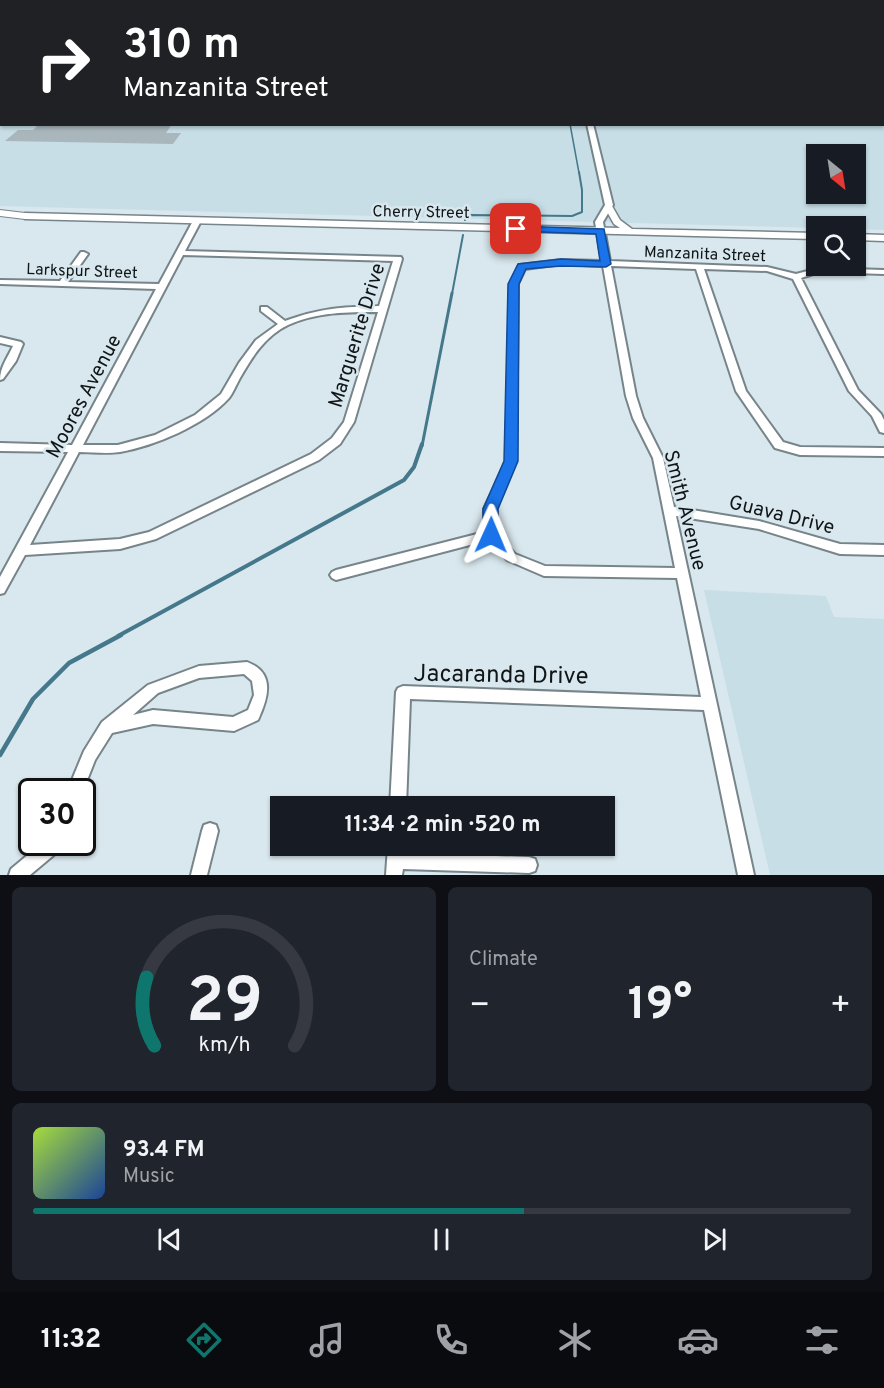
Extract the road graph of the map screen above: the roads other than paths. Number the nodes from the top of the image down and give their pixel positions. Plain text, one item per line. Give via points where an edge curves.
1 (590, 126) edge
2 (609, 208) junction
3 (0, 213) edge
4 (25, 216) junction
5 (0, 217) edge
6 (197, 221) junction
7 (600, 231) junction
8 (631, 232) junction
9 (806, 236) edge
10 (866, 237) edge
11 (884, 238) edge
12 (182, 253) junction
13 (84, 254) dead end
14 (606, 264) junction
15 (700, 268) junction
16 (884, 272) edge
17 (796, 277) junction
18 (0, 282) edge
19 (62, 284) junction
20 (162, 287) junction
21 (264, 309) dead end
22 (383, 309) junction
23 (284, 324) junction
24 (0, 340) edge
25 (0, 377) edge
26 (884, 430) edge
27 (0, 447) edge
28 (74, 449) junction
29 (884, 452) edge
30 (670, 511) junction
31 (491, 535) junction
32 (22, 550) junction
33 (884, 550) edge
34 (683, 573) junction
35 (336, 575) dead end
36 (0, 589) edge
37 (710, 704) junction
38 (107, 727) junction
39 (80, 778) edge
40 (398, 796) edge
41 (210, 831) dead end
42 (40, 856) edge
43 (395, 861) edge
44 (529, 865) dead end
45 (17, 875) edge
46 (198, 875) edge
47 (746, 875) edge

1 - 2 street
2 - 7 street via 599,222
2 - 8 street via 617,222
3 - 4 main road, Cherry Street
4 - 5 main road, Cherry Street
4 - 6 street, Cherry Street
6 - 7 street, Cherry Street
6 - 12 street, Moores Avenue
7 - 8 street, Cherry Street
7 - 14 street, Smith Avenue
8 - 9 street, Cherry Street
10 - 11 street
12 - 20 street, Moores Avenue
12 - 22 street, Marguerite Drive via 398,259
13 - 19 street
14 - 15 street, Manzanita Street
14 - 30 street, Smith Avenue via 631,396 658,458
14 - 31 street, Manzanita Street via 561,262 522,267 514,284 511,461 490,509
15 - 17 street, Manzanita Street via 767,268
15 - 29 street via 741,392 779,445 800,451
16 - 17 street via 819,270
17 - 26 street via 854,391 876,414
18 - 19 street, Larkspur Street
19 - 20 street, Larkspur Street
20 - 28 street, Moores Avenue
21 - 23 street
22 - 23 street via 329,311
22 - 32 street, Marguerite Drive via 349,422 336,441 315,457 152,536 120,544
23 - 28 street via 259,342 225,396 199,417 159,438 118,449
24 - 25 street via 18,344
27 - 28 street
28 - 32 street, Moores Avenue
30 - 33 street, Guava Drive via 759,525 840,549
30 - 34 street, Smith Avenue
31 - 34 street via 511,557 544,571
31 - 35 street
32 - 36 street, Moores Avenue
34 - 37 street, Smith Avenue
37 - 40 street, Jacaranda Drive via 403,692
37 - 47 street, Smith Avenue
38 - 38 street via 153,717 234,724 253,715 261,695 259,678 247,668 200,672 153,689
38 - 39 street
41 - 46 street
42 - 45 street
43 - 44 street

